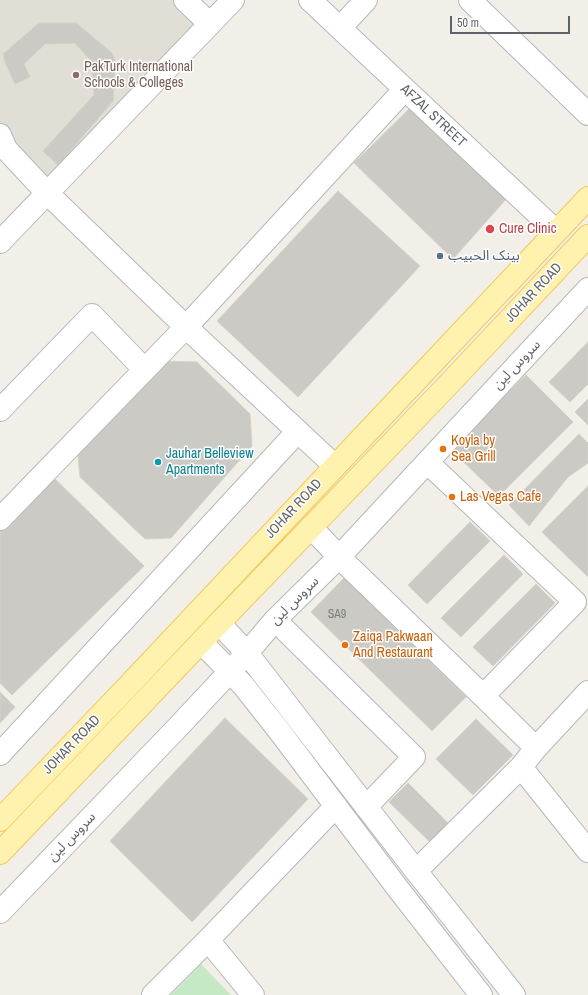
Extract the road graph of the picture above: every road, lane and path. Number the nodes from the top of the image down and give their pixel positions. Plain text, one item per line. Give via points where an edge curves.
1 (185, 0) edge
2 (233, 0) edge
3 (310, 0) edge
4 (366, 0) edge
5 (470, 0) edge
6 (210, 24) junction
7 (340, 28) junction
8 (405, 89) junction
9 (588, 114) edge
10 (0, 135) edge
11 (47, 193) junction
12 (588, 198) edge
13 (556, 231) junction
14 (588, 236) edge
15 (0, 242) edge
16 (588, 289) edge
17 (186, 327) junction
18 (144, 369) junction
19 (0, 410) edge
20 (298, 431) junction
21 (427, 462) junction
22 (335, 466) junction
23 (0, 519) edge
24 (311, 526) junction
25 (339, 557) junction
26 (275, 620) junction
27 (219, 623) junction
28 (201, 642) junction
29 (247, 654) junction
30 (230, 671) junction
31 (588, 692) edge
32 (484, 696) junction
33 (536, 748) junction
34 (0, 754) edge
35 (521, 767) junction
36 (336, 806) junction
37 (366, 807) junction
38 (0, 820) edge
39 (588, 851) edge
40 (0, 854) edge
41 (416, 871) junction
42 (0, 912) edge
43 (208, 940) junction
44 (154, 995) edge
45 (253, 995) edge
46 (481, 995) edge
47 (514, 995) edge

1 - 6 street
2 - 6 street
3 - 7 street, AFZAL STREET
4 - 7 street
5 - 9 street
6 - 11 street
7 - 8 street, AFZAL STREET
8 - 13 street, AFZAL STREET
8 - 17 street
10 - 11 street via 6,149
11 - 15 street
11 - 17 street
12 - 13 main road, JOHAR ROAD
13 - 22 main road, JOHAR ROAD
14 - 24 main road, JOHAR ROAD
16 - 21 street, سروس لین
17 - 18 street
17 - 20 street
18 - 19 street via 92,315
18 - 23 street
20 - 22 street
20 - 34 street
21 - 25 street, سروس لین
21 - 32 street via 575,602
22 - 38 main road, JOHAR ROAD
24 - 25 street
24 - 27 main road, JOHAR ROAD
25 - 26 street, سروس لین
25 - 32 street
26 - 29 street, سروس لین
26 - 37 street via 414,758
27 - 28 main road, JOHAR ROAD
27 - 29 street
28 - 30 street
28 - 40 main road, JOHAR ROAD
29 - 30 street, سروس لین
29 - 37 street
30 - 36 street via 244,685
30 - 42 street, سروس لین
31 - 33 street
32 - 33 street
33 - 35 street
35 - 39 street
35 - 41 street
36 - 43 street
36 - 46 street
37 - 41 street
41 - 47 street
43 - 44 street
43 - 45 street

